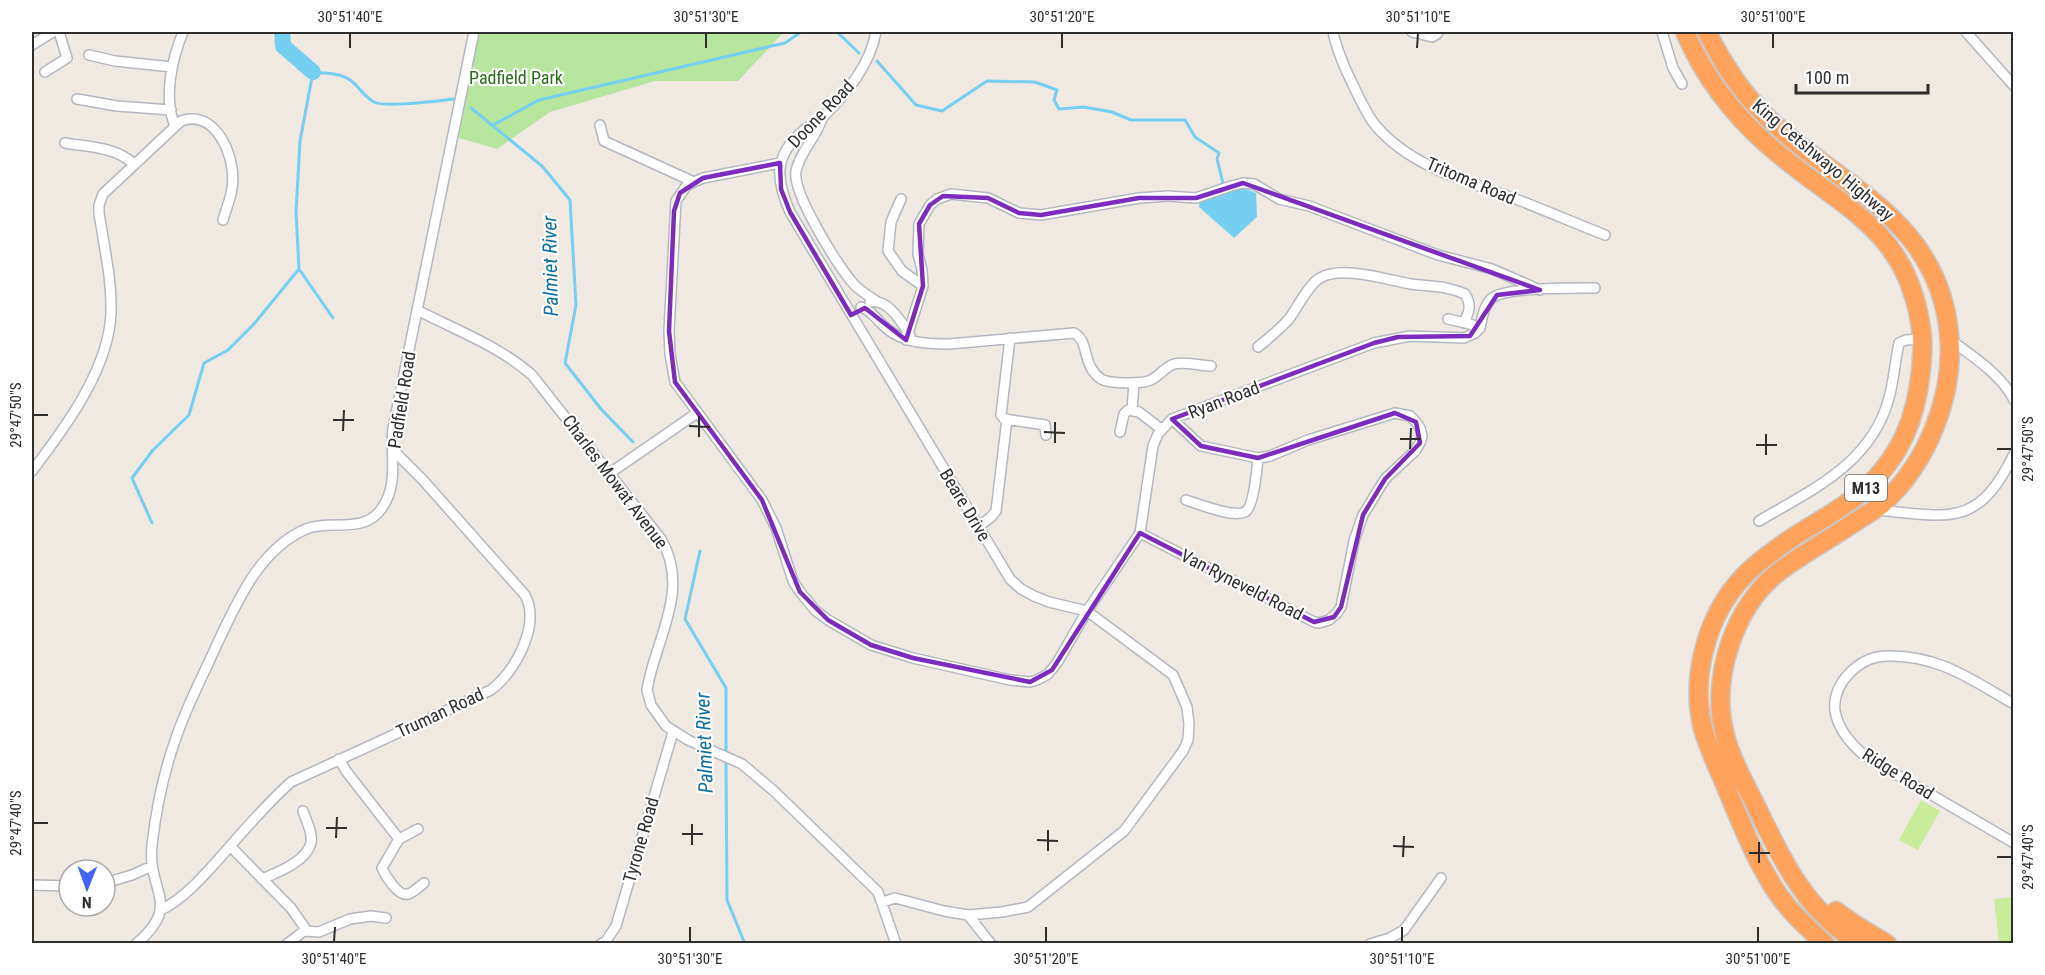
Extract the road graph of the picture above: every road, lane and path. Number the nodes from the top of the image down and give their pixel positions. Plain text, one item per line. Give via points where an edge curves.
1 (53, 32) edge
2 (59, 32) edge
3 (183, 32) edge
4 (474, 32) edge
5 (876, 32) edge
6 (1333, 32) edge
7 (1412, 32) edge
8 (1662, 32) edge
9 (1685, 32) edge
10 (1707, 32) edge
11 (1966, 32) edge
12 (1437, 34) edge
13 (32, 45) edge
14 (89, 55) dead end
15 (172, 67) junction
16 (45, 72) dead end
17 (1682, 84) dead end
18 (2013, 86) edge
19 (77, 99) dead end
20 (171, 110) junction
21 (822, 118) junction
22 (600, 125) dead end
23 (175, 126) junction
24 (65, 143) dead end
25 (780, 163) junction
26 (134, 164) junction
27 (694, 182) junction
28 (901, 199) dead end
29 (223, 220) dead end
30 (1605, 235) dead end
31 (923, 286) junction
32 (1595, 288) dead end
33 (1540, 290) junction
34 (876, 301) junction
35 (861, 307) junction
36 (417, 310) junction
37 (851, 315) junction
38 (1448, 320) dead end
39 (1464, 322) junction
40 (1480, 328) junction
41 (909, 338) junction
42 (1010, 338) junction
43 (1923, 339) junction
44 (1949, 339) junction
45 (1258, 347) dead end
46 (1211, 366) dead end
47 (1134, 383) junction
48 (2013, 400) edge
49 (1132, 410) junction
50 (698, 413) junction
51 (1007, 419) junction
52 (1172, 420) junction
53 (1161, 429) junction
54 (1120, 432) dead end
55 (1046, 435) dead end
56 (393, 450) junction
57 (2013, 454) edge
58 (1258, 458) junction
59 (32, 471) edge
60 (610, 472) junction
61 (1186, 500) dead end
62 (1874, 510) junction
63 (1759, 521) dead end
64 (978, 527) junction
65 (1140, 533) junction
66 (1087, 611) junction
67 (2013, 705) edge
68 (673, 732) junction
69 (339, 759) junction
70 (303, 811) dead end
71 (418, 829) dead end
72 (399, 839) junction
73 (2013, 843) edge
74 (230, 846) junction
75 (1779, 852) junction
76 (152, 866) junction
77 (1441, 878) dead end
78 (117, 879) edge
79 (262, 879) junction
80 (424, 883) dead end
81 (32, 885) edge
82 (57, 886) edge
83 (882, 902) junction
84 (161, 910) junction
85 (968, 915) junction
86 (386, 918) dead end
87 (307, 931) junction
88 (605, 943) edge
89 (136, 944) edge
90 (287, 944) edge
91 (896, 944) edge
92 (991, 944) edge
93 (1370, 944) edge
94 (1825, 944) edge
95 (1860, 944) edge
96 (1887, 944) edge

1 - 13 street
2 - 16 street via 67,58
3 - 15 street
4 - 36 street, Padfield Road
5 - 21 street, Doone Road via 862,70
6 - 30 street, Tritoma Road via 1361,102 1385,135 1458,180
7 - 12 street
8 - 17 street
9 - 43 highway, King Cetshwayo Highway / M13 via 1705,70 1747,124 1769,146 1866,220 1890,248 1908,278
10 - 44 highway, King Cetshwayo Highway / M13 via 1729,70 1762,112 1884,209 1916,245 1935,281
11 - 18 street
14 - 15 street
15 - 20 street
19 - 20 street
20 - 23 street
21 - 25 street, Doone Road via 796,136
21 - 34 street via 798,163 796,181 807,208 850,280
22 - 27 street via 604,141
23 - 26 street
23 - 29 street via 187,119 206,123 224,142 233,182
24 - 26 street via 117,152
25 - 27 street
25 - 37 street, Beare Drive via 781,189 790,212
26 - 59 street via 100,199 111,292 109,334 87,390
27 - 50 street via 680,193 674,211 669,331 675,382
28 - 31 street via 891,222 888,251 902,271
31 - 33 street via 919,224 930,205 943,196 988,198 1019,213 1041,215 1139,198 1196,198 1243,183 1438,255 1492,269
31 - 41 street
32 - 33 street
33 - 40 street via 1497,295 1488,302
34 - 35 street
34 - 41 street via 888,308
35 - 37 street
35 - 41 street via 869,310 886,329
36 - 56 street, Padfield Road via 393,428
36 - 60 street, Charles Mowat Avenue via 518,363 542,386
37 - 64 street, Beare Drive
38 - 39 street
39 - 40 street
39 - 45 street via 1469,302 1466,294 1455,289 1339,273 1320,277 1289,319
40 - 52 street, Ryan Road via 1464,338 1410,336 1374,343
41 - 42 street via 949,344
42 - 47 street via 1074,333 1081,339 1086,360 1099,378
42 - 51 street via 1000,412
43 - 63 street via 1899,343 1889,398 1868,443 1854,460 1826,482
43 - 94 highway, King Cetshwayo Highway / M13 via 1914,410 1908,431 1888,465 1839,509 1777,548 1744,576 1712,626 1701,670 1703,729 1730,796 1777,892
44 - 48 street via 1998,379
44 - 62 highway, King Cetshwayo Highway / M13 via 1946,386 1932,433 1914,466
46 - 47 street via 1176,363 1151,380
47 - 49 street
49 - 53 street
49 - 54 street via 1124,414
50 - 60 street
50 - 66 street via 762,500 800,592 828,620 871,645 913,658 1030,682 1052,670
51 - 55 street via 1044,424
51 - 64 street via 996,511
52 - 53 street, Ryan Road
52 - 58 street via 1201,446
53 - 65 street, Ryan Road via 1149,459
56 - 69 street, Truman Road via 525,595 531,625 508,674 490,690
56 - 76 street, Padfield Road via 393,482 380,512 361,522 300,532 266,559 245,588 175,740 155,832
57 - 62 street via 1989,495 1968,511 1939,514
58 - 61 street via 1245,512 1231,513
58 - 65 street, Van Ryneveld Road via 1395,413 1410,416 1420,428 1422,436 1415,451 1386,479 1363,515 1341,607 1329,620 1314,622
60 - 68 street, Charles Mowat Avenue via 661,539 673,566 672,597 647,690 658,717
62 - 75 highway, King Cetshwayo Highway / M13 via 1770,578 1748,608 1730,643 1720,698 1725,736
64 - 66 street, Beare Drive via 1010,579 1022,589 1049,602
65 - 66 street, Ryan Road
66 - 85 street via 1173,675 1186,707 1188,740 1179,758 1114,841 1028,907
67 - 73 street, Ridge Road via 1948,666 1885,656 1863,663 1848,674 1837,696 1835,712 1844,732 1865,756
68 - 83 street, Charles Mowat Avenue via 742,764 878,892
68 - 88 street, Tyrone Road via 616,926
69 - 72 street
69 - 74 street, Truman Road via 291,782
70 - 79 street via 311,837 308,849 286,868
71 - 72 street
72 - 80 street via 382,866 383,871 403,894
74 - 79 street
74 - 84 street, Truman Road via 177,902
75 - 95 highway, King Cetshwayo Highway / M13 via 1808,899
75 - 96 highway via 1824,901
76 - 78 street
76 - 84 street, Padfield Road
77 - 93 street via 1404,930
79 - 87 street
81 - 82 street
83 - 85 street via 894,898
83 - 91 street, Charles Mowat Avenue
84 - 89 street via 152,928
85 - 92 street
86 - 87 street via 350,919 319,932
87 - 90 street

